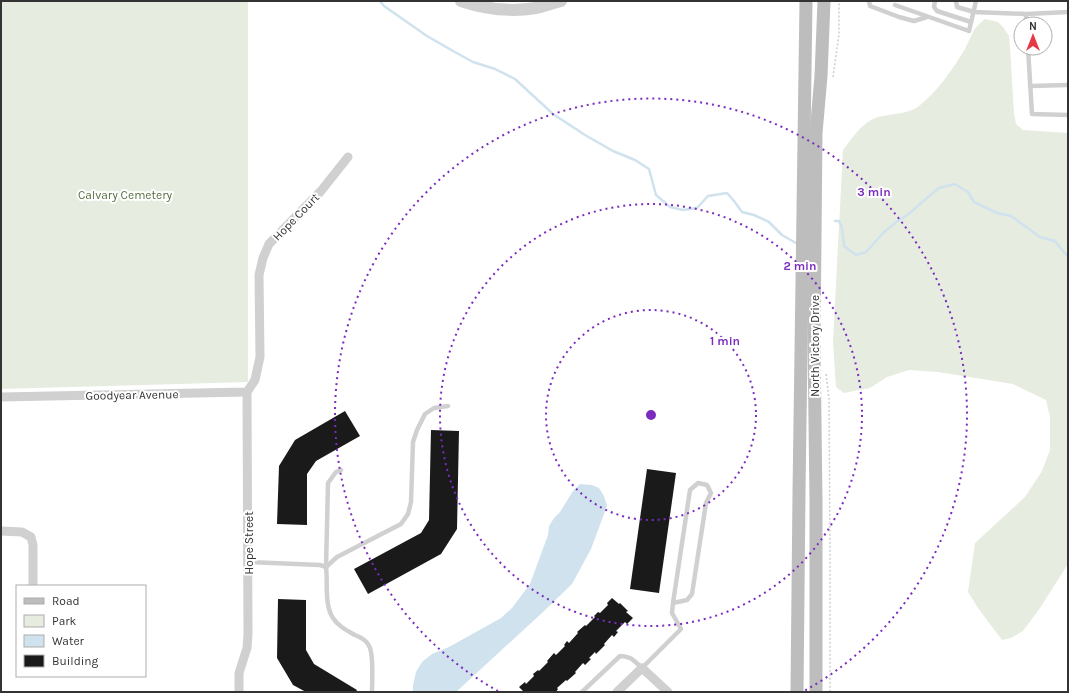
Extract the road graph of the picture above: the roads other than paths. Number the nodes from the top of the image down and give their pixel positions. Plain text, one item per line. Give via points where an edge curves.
1 (462, 1) edge
2 (561, 1) edge
3 (806, 1) edge
4 (824, 1) edge
5 (869, 1) edge
6 (935, 1) edge
7 (956, 1) edge
8 (976, 1) edge
9 (895, 5) dead end
10 (974, 12) junction
11 (1068, 12) edge
12 (1026, 14) joint
13 (927, 17) junction
14 (972, 22) junction
15 (1028, 56) edge
16 (1068, 85) edge
17 (1030, 86) junction
18 (1068, 115) edge
19 (810, 133) junction
20 (348, 157) dead end
21 (808, 342) junction
22 (247, 392) junction
23 (1, 397) edge
24 (448, 406) dead end
25 (340, 470) dead end
26 (1, 531) edge
27 (249, 562) junction
28 (326, 567) junction
29 (33, 585) edge
30 (673, 602) junction
31 (642, 668) junction
32 (239, 692) edge
33 (372, 692) edge
34 (582, 692) edge
35 (617, 692) edge
36 (668, 692) edge
37 (797, 692) edge
38 (816, 692) edge

1 - 2 street via 496,9 516,10
3 - 19 main road, North Victory Drive
4 - 19 main road, North Victory Drive via 821,76
5 - 13 lane via 870,6 899,17 914,21
6 - 14 lane via 934,7 937,11
7 - 10 lane via 957,7
8 - 10 lane
9 - 13 lane
10 - 12 lane
10 - 14 lane
11 - 12 lane
13 - 14 lane via 969,31
15 - 17 lane
16 - 17 lane
17 - 18 lane via 1032,114
19 - 21 main road, North Victory Drive
20 - 22 street, Hope Court via 320,191 269,244 260,275 260,356 255,380
21 - 37 main road, North Victory Drive via 799,499
21 - 38 main road, North Victory Drive via 816,501
22 - 23 street, Goodyear Avenue
22 - 27 street, Hope Street
24 - 28 lane via 434,408 425,414 417,430 413,442 411,502 408,514 401,524 337,557
25 - 28 lane via 328,483
26 - 29 street via 22,532 31,537
27 - 28 lane
27 - 32 street, Hope Street via 247,648 239,673
28 - 33 lane via 328,609 333,618 342,628 370,646
30 - 30 lane via 690,490 698,483 707,485 711,493 706,503 692,594 687,600
30 - 31 lane via 672,613 681,629
31 - 34 lane via 627,656 620,656
31 - 35 street
31 - 36 street

